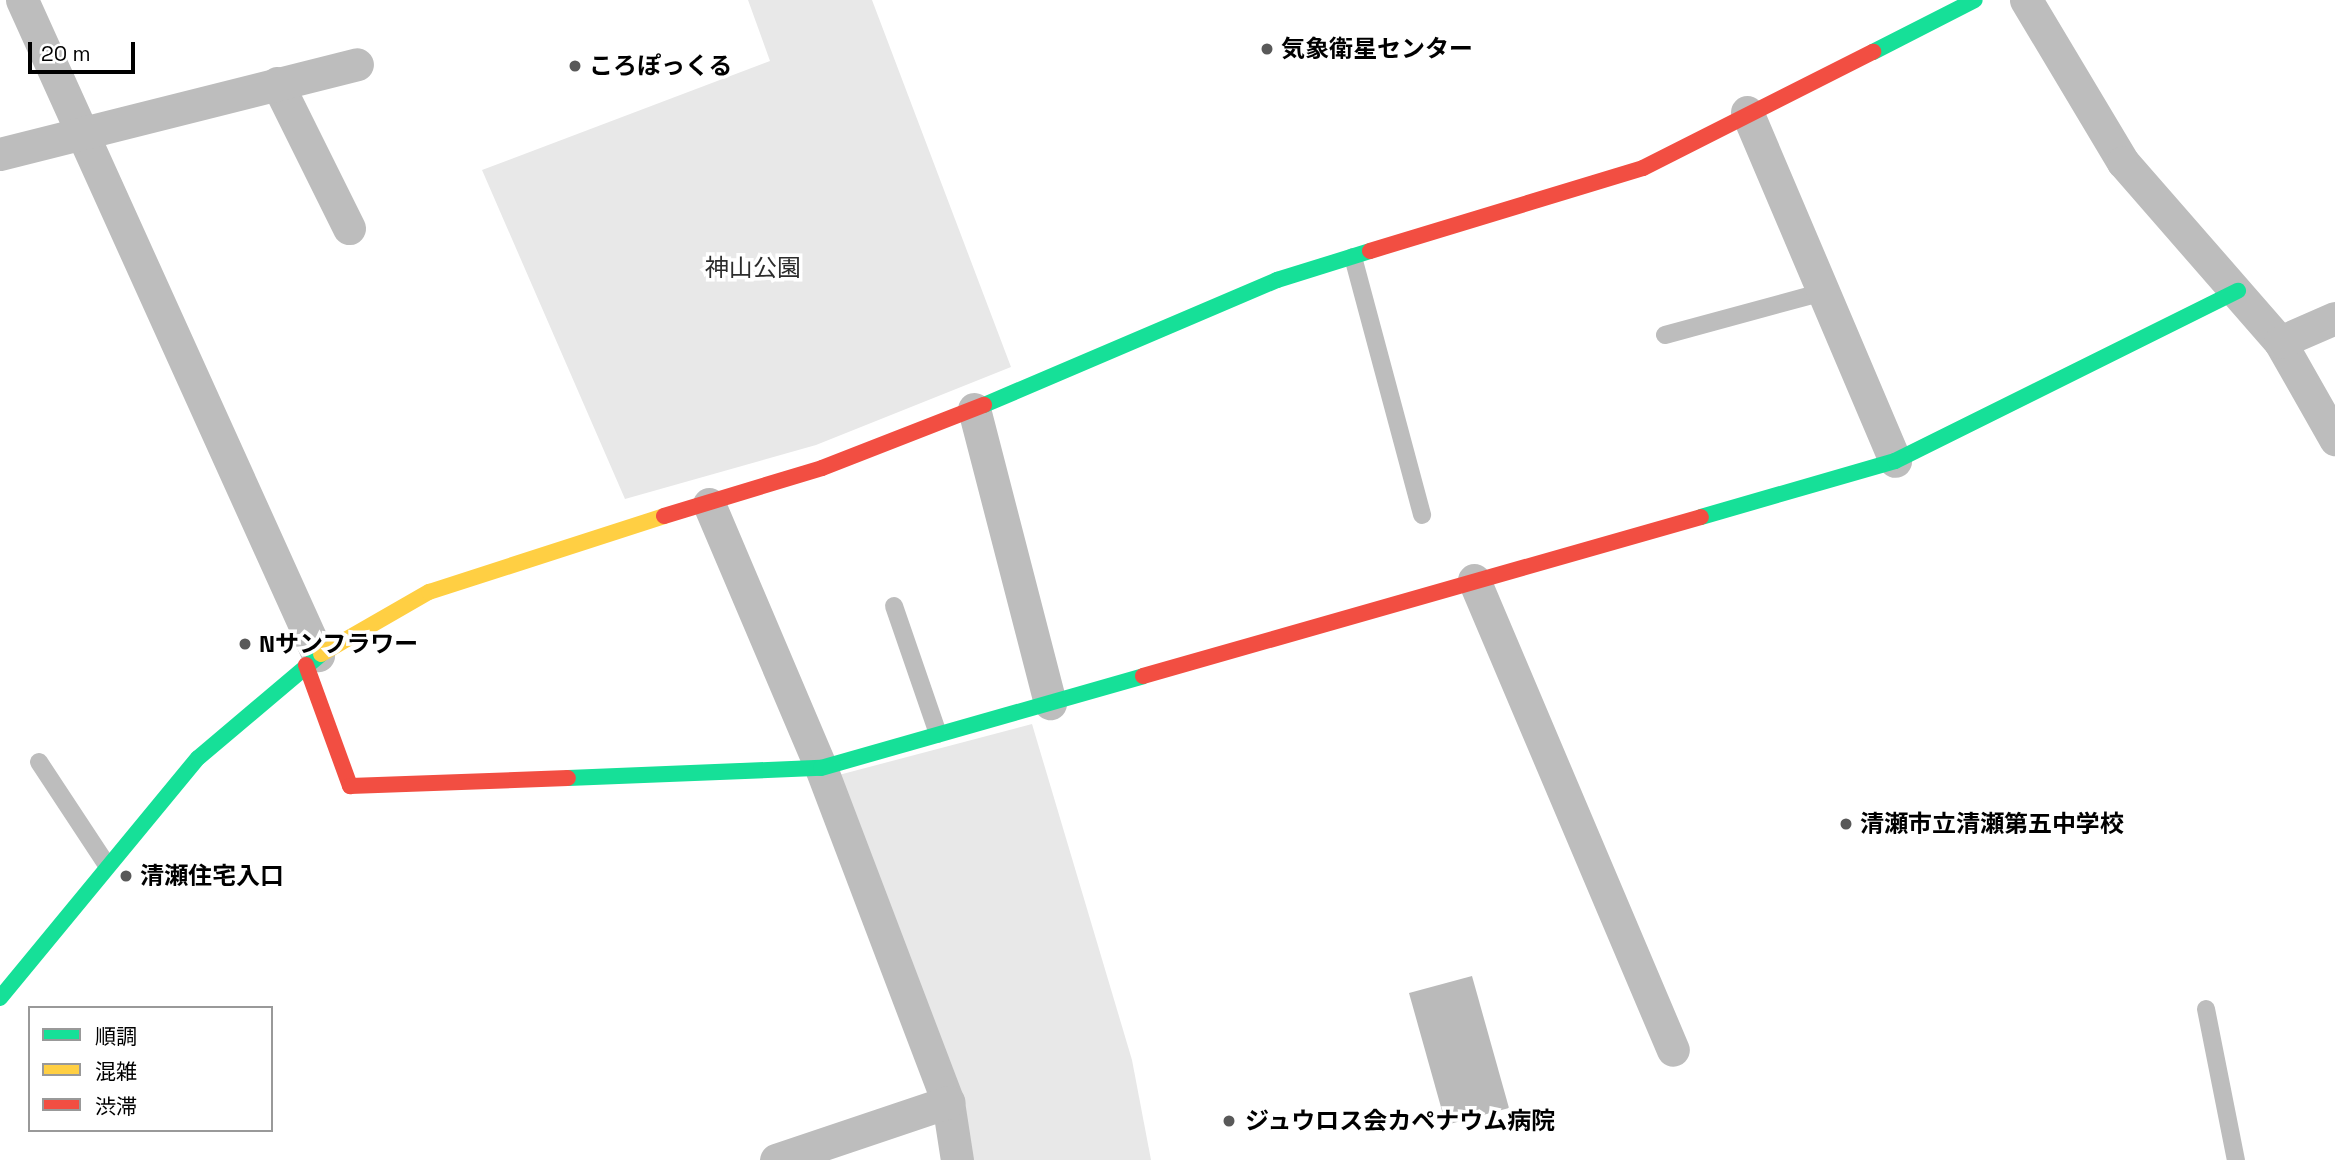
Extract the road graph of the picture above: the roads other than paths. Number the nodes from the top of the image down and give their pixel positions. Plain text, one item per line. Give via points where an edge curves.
1 (22, 0) edge
2 (1975, 0) edge
3 (2026, 0) edge
4 (357, 64) dead end
5 (276, 83) junction
6 (1746, 112) junction
7 (80, 133) junction
8 (0, 154) edge
9 (349, 228) dead end
10 (1353, 257) junction
11 (2238, 291) junction
12 (1823, 292) junction
13 (2335, 318) edge
14 (1665, 335) dead end
15 (2280, 342) junction
16 (974, 410) junction
17 (2335, 439) edge
18 (1895, 461) junction
19 (709, 504) junction
20 (1422, 515) dead end
21 (1474, 580) junction
22 (894, 606) dead end
23 (312, 660) junction
24 (1050, 703) junction
25 (938, 734) junction
26 (39, 762) dead end
27 (821, 768) junction
28 (107, 865) junction
29 (0, 998) edge
30 (2206, 1009) dead end
31 (1674, 1051) dead end
32 (948, 1102) junction
33 (776, 1160) edge
34 (957, 1160) edge
35 (2236, 1160) edge

1 - 7 street
2 - 6 street
3 - 11 street via 2123,162
4 - 5 street
5 - 7 street
5 - 9 street
6 - 10 street via 1643,168
6 - 12 street
7 - 8 street
7 - 23 street
10 - 16 street via 1277,280
10 - 20 lane
11 - 15 street
11 - 18 street
12 - 14 lane
12 - 18 street
13 - 15 street
15 - 17 street
16 - 19 street via 822,468
16 - 24 street
18 - 21 street
19 - 23 street via 555,548 429,592
19 - 27 street
21 - 24 street
21 - 31 street
22 - 25 lane
23 - 27 street via 350,786
23 - 28 street via 198,758
24 - 25 street
25 - 27 street
26 - 28 lane
27 - 32 street
28 - 29 street
30 - 35 lane
32 - 33 street
32 - 34 street

